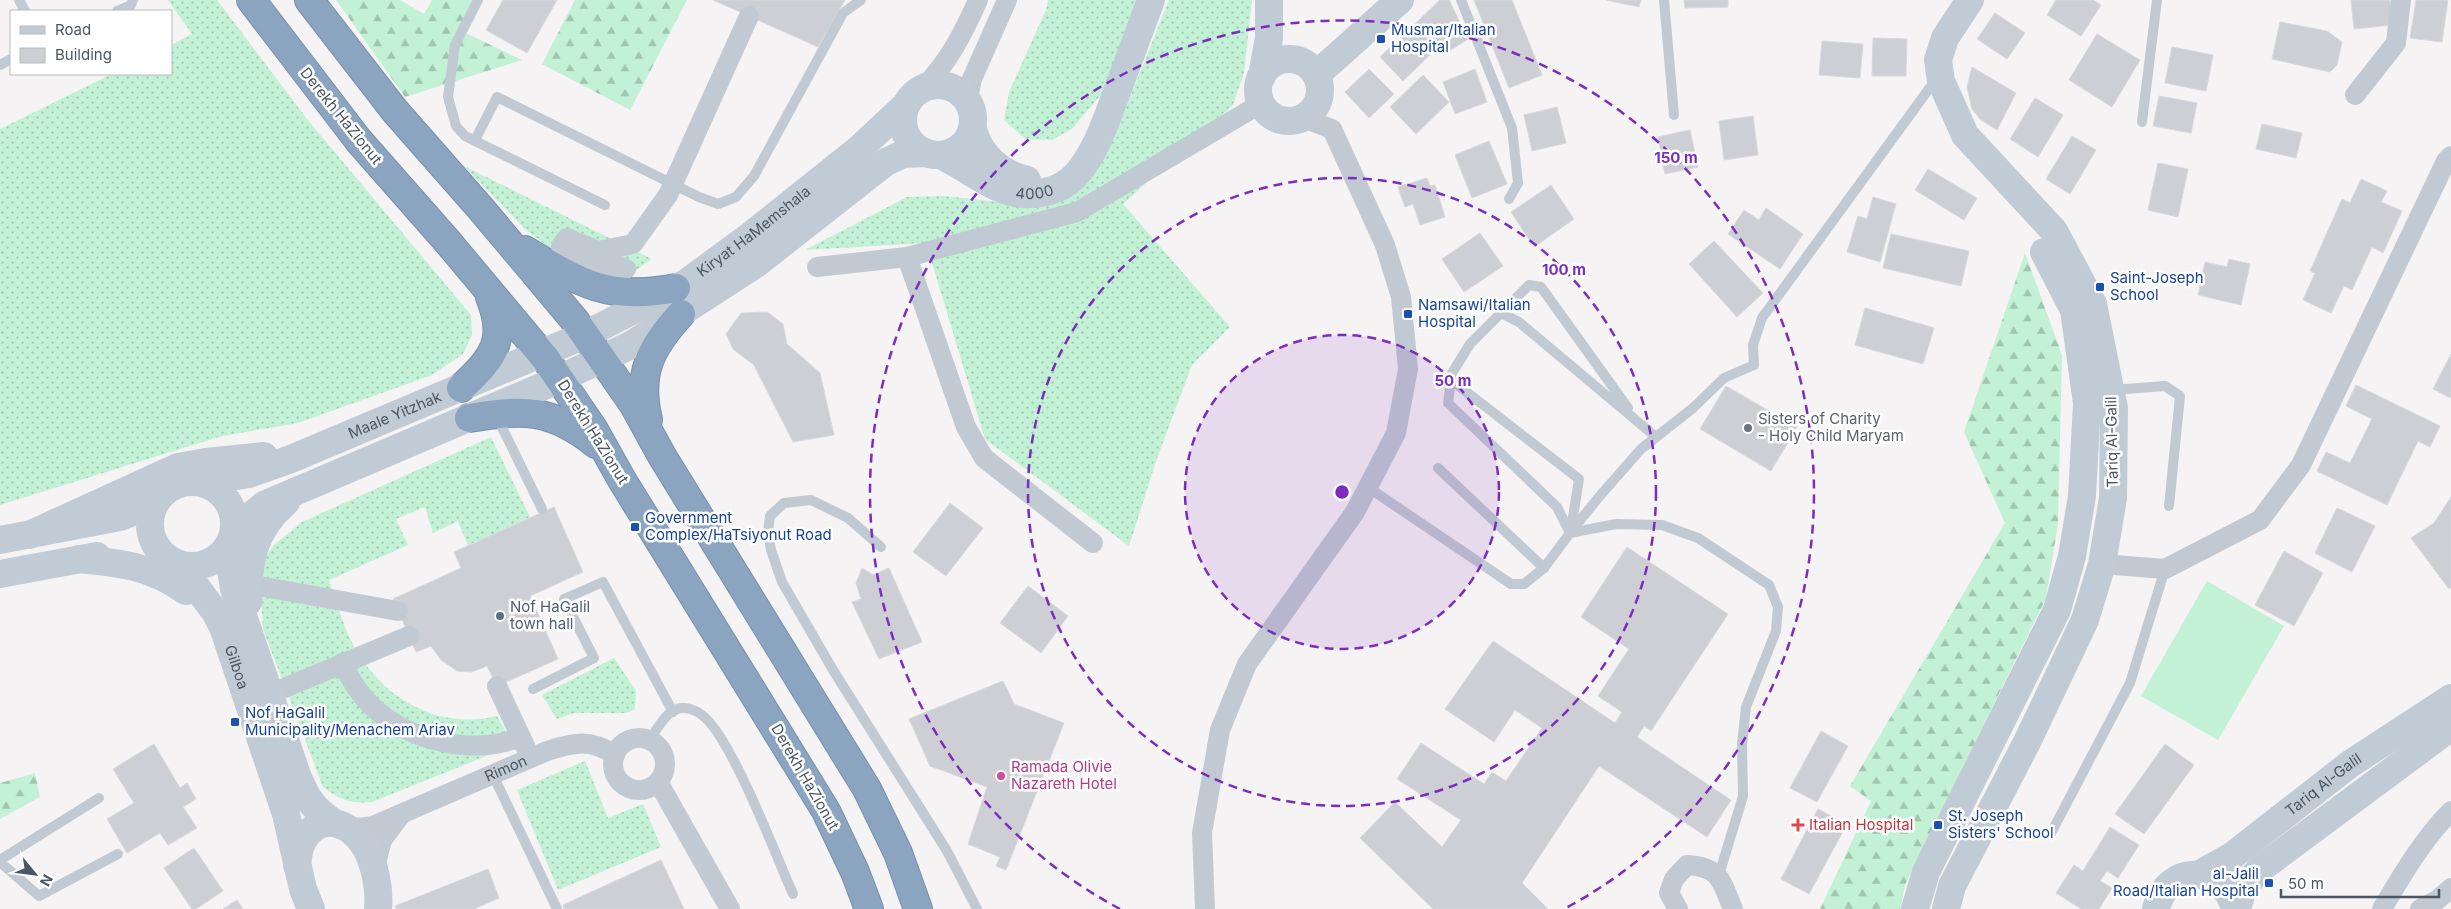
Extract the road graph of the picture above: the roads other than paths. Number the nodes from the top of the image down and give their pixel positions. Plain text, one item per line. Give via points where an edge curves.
1 (133, 0) edge
2 (251, 0) edge
3 (309, 0) edge
4 (478, 0) edge
5 (861, 0) edge
6 (978, 0) edge
7 (1007, 0) edge
8 (1151, 0) edge
9 (1400, 0) edge
10 (1461, 0) edge
11 (1664, 0) edge
12 (1953, 0) edge
13 (1970, 0) edge
14 (2157, 0) edge
15 (2401, 0) edge
16 (1269, 9) edge
17 (119, 10) edge
18 (749, 16) dead end
19 (1290, 59) junction
20 (1316, 74) junction
21 (1262, 76) junction
22 (1931, 86) junction
23 (2355, 95) dead end
24 (914, 97) junction
25 (1262, 103) junction
26 (1674, 114) dead end
27 (972, 117) junction
28 (1303, 118) junction
29 (2142, 122) dead end
30 (1104, 126) junction
31 (475, 140) junction
32 (933, 154) junction
33 (2451, 156) edge
34 (980, 178) junction
35 (673, 184) junction
36 (858, 184) junction
37 (1509, 199) dead end
38 (605, 205) dead end
39 (507, 239) junction
40 (907, 257) junction
41 (817, 268) dead end
42 (569, 276) junction
43 (487, 289) junction
44 (678, 301) junction
45 (1501, 313) junction
46 (585, 335) junction
47 (541, 354) junction
48 (603, 360) junction
49 (560, 379) junction
50 (1451, 380) junction
51 (461, 388) junction
52 (2111, 390) junction
53 (482, 415) junction
54 (1638, 421) junction
55 (651, 436) junction
56 (1656, 437) junction
57 (314, 450) junction
58 (606, 452) junction
59 (1438, 468) dead end
60 (201, 482) junction
61 (302, 488) junction
62 (1369, 488) junction
63 (163, 493) junction
64 (2169, 506) dead end
65 (542, 509) dead end
66 (1570, 533) junction
67 (29, 535) junction
68 (232, 536) junction
69 (0, 540) edge
70 (1094, 543) dead end
71 (881, 547) dead end
72 (79, 559) junction
73 (171, 559) junction
74 (2102, 564) junction
75 (1544, 568) junction
76 (2165, 569) junction
77 (0, 574) edge
78 (248, 584) junction
79 (398, 610) dead end
80 (409, 636) dead end
81 (239, 638) junction
82 (342, 663) junction
83 (496, 686) dead end
84 (533, 689) dead end
85 (270, 694) junction
86 (2451, 698) edge
87 (673, 712) junction
88 (2451, 727) edge
89 (521, 737) junction
90 (649, 740) junction
91 (615, 755) junction
92 (530, 758) junction
93 (493, 775) junction
94 (658, 782) junction
95 (98, 798) dead end
96 (2451, 811) edge
97 (400, 816) junction
98 (338, 824) junction
99 (2050, 835) dead end
100 (118, 854) dead end
101 (0, 861) edge
102 (297, 865) junction
103 (374, 871) junction
104 (2198, 875) junction
105 (1719, 876) junction
106 (2451, 888) edge
107 (793, 894) dead end
108 (309, 908) edge
109 (378, 909) edge
110 (557, 909) edge
111 (730, 909) edge
112 (869, 909) edge
113 (918, 909) edge
114 (977, 909) edge
115 (1205, 909) edge
116 (1678, 909) edge
117 (1733, 909) edge
118 (1915, 909) edge
119 (1946, 909) edge
120 (2156, 909) edge
121 (2236, 909) edge
122 (2382, 909) edge
123 (2420, 909) edge

1 - 17 lane via 131,5
2 - 43 highway, Derekh HaZionut via 359,141
3 - 39 highway via 395,111
4 - 31 lane via 455,46 448,97 456,126 465,136
5 - 35 lane via 843,13 754,176 736,197 718,204
6 - 24 street, Kiryat HaMemshala via 953,53 941,71
7 - 27 street via 972,79 969,93
8 - 30 street, 4000
9 - 20 street
10 - 37 lane via 1512,128 1518,183
11 - 26 lane
12 - 22 street, Tariq Al-Galil via 1932,36 1926,61
13 - 52 street, Tariq Al-Galil via 1945,38 1938,60 1941,81 1965,135 2054,232 2093,304
14 - 29 lane
15 - 23 street via 2396,43
16 - 19 street via 1274,37
16 - 21 street via 1269,38
18 - 35 street
19 - 20 street via 1306,64
19 - 21 street via 1269,67
20 - 28 street via 1320,96 1312,111
21 - 25 street via 1258,93
22 - 56 lane via 1762,318 1753,345 1754,365 1724,378
22 - 118 street, Tariq Al-Galil via 1941,116 1954,140 2040,244 2074,310 2087,403 2082,496 2072,556 2057,610 1926,872
24 - 27 street via 934,84 947,85 956,89
24 - 32 street via 903,118 907,137 915,146
24 - 44 street, Kiryat HaMemshala via 859,150 750,236
25 - 28 street via 1274,117 1285,120
25 - 40 street via 1077,212
27 - 30 street, 4000 via 976,141 996,166 1013,177 1028,180 1045,178 1077,161 1092,146
27 - 32 street via 967,140 956,150
28 - 62 street via 1332,129 1385,244 1401,297 1408,369 1396,433
30 - 34 street, 4000 via 1086,163 1060,188 1026,194 1011,192
31 - 35 lane via 497,97
31 - 38 lane
32 - 34 street, 4000
32 - 36 street, Kiryat HaMemshala via 903,154 886,162
33 - 76 street via 2301,465 2260,520
34 - 36 street via 941,168 918,167 885,172
35 - 42 street via 634,244 598,251 567,238 561,246 585,265 615,264 626,269
36 - 44 street, Kiryat HaMemshala via 756,264
39 - 42 highway
39 - 46 highway
40 - 41 street
40 - 70 street via 966,427 984,458
42 - 44 highway via 599,288
43 - 47 highway, Derekh HaZionut
43 - 51 highway via 498,321 499,337 484,366
44 - 46 street, Kiryat HaMemshala
44 - 48 street, Kiryat HaMemshala
44 - 55 highway via 646,368 643,383
45 - 50 lane via 1470,344
45 - 54 lane via 1519,322
45 - 54 lane via 1529,285 1541,287
46 - 47 street, Maale Yitzhak
46 - 48 highway
47 - 49 highway, Derekh HaZionut
47 - 51 street, Maale Yitzhak
48 - 49 street, Maale Yitzhak
48 - 55 highway
49 - 53 street, Maale Yitzhak
49 - 58 highway, Derekh HaZionut
50 - 66 lane via 1448,403 1557,507
50 - 66 lane via 1579,479
51 - 57 street, Maale Yitzhak
52 - 64 lane via 2165,386 2180,396
52 - 74 street, Tariq Al-Galil via 2114,408 2112,498
53 - 58 highway via 531,412 548,416 582,432
53 - 61 street, Maale Yitzhak
53 - 65 lane
54 - 56 lane
55 - 113 highway via 866,789 898,854
56 - 66 lane via 1641,449
57 - 60 street, Maale Yitzhak via 249,474
57 - 67 street via 178,467
58 - 112 highway, Derekh HaZionut via 826,811
59 - 75 lane
60 - 63 street via 187,482
60 - 68 street via 223,494 230,504 234,516
61 - 68 street, Maale Yitzhak via 264,505
61 - 78 street via 265,524 250,556
62 - 75 lane via 1511,584 1524,584
62 - 115 street via 1247,664 1220,730 1202,833
63 - 67 street via 140,509 120,517
63 - 73 street via 150,516 150,530 154,542
66 - 75 lane
66 - 105 lane via 1616,524 1662,525 1698,538 1769,585 1778,607 1776,631 1746,707 1742,744 1744,796
67 - 69 street
68 - 73 street via 224,553 203,565
68 - 81 street, Gilboa via 230,562
71 - 114 lane via 848,518 811,500 784,502 770,516 771,550 782,582 833,670 947,850
72 - 73 street via 136,549
72 - 77 street
72 - 81 street via 132,565 155,572 189,594
73 - 81 street, Gilboa
74 - 76 street
74 - 119 street, Tariq Al-Galil via 2085,620 2027,742 1952,886
76 - 99 lane via 2130,683
78 - 79 street
78 - 81 street via 248,606
80 - 82 street
81 - 85 street, Gilboa
81 - 102 street, Gilboa
82 - 85 street
82 - 89 street via 366,700 406,729 454,744 478,746 505,743
83 - 89 street
84 - 87 lane via 594,658 564,599 603,582
85 - 98 street, Gilboa via 308,800 316,811
86 - 104 street, Tariq Al-Galil via 2350,764 2232,856
87 - 90 lane
87 - 107 lane via 678,708 691,709 703,715 718,733
88 - 121 street, Tariq Al-Galil via 2260,869 2243,888
89 - 92 street
90 - 91 street via 626,741
90 - 94 street via 664,756 665,765
91 - 92 street, Rimon via 603,747 584,742
91 - 94 street via 613,769 619,781 626,786 643,790
92 - 93 street, Rimon
93 - 97 street, Rimon
93 - 110 lane
94 - 111 street
95 - 101 lane
96 - 122 street via 2400,877
97 - 98 street, Rimon via 359,828
97 - 103 street, Rimon via 382,840 376,853
98 - 102 street via 322,824 310,831 303,840
98 - 103 street, Gilboa via 356,834
100 - 101 lane via 39,896
102 - 108 street, Gilboa
103 - 109 street, Gilboa
104 - 120 street, Tariq Al-Galil via 2185,876 2164,890
104 - 121 street via 2208,876 2226,888
105 - 116 street via 1702,866 1687,865 1674,879 1670,893
105 - 117 street
106 - 123 street

